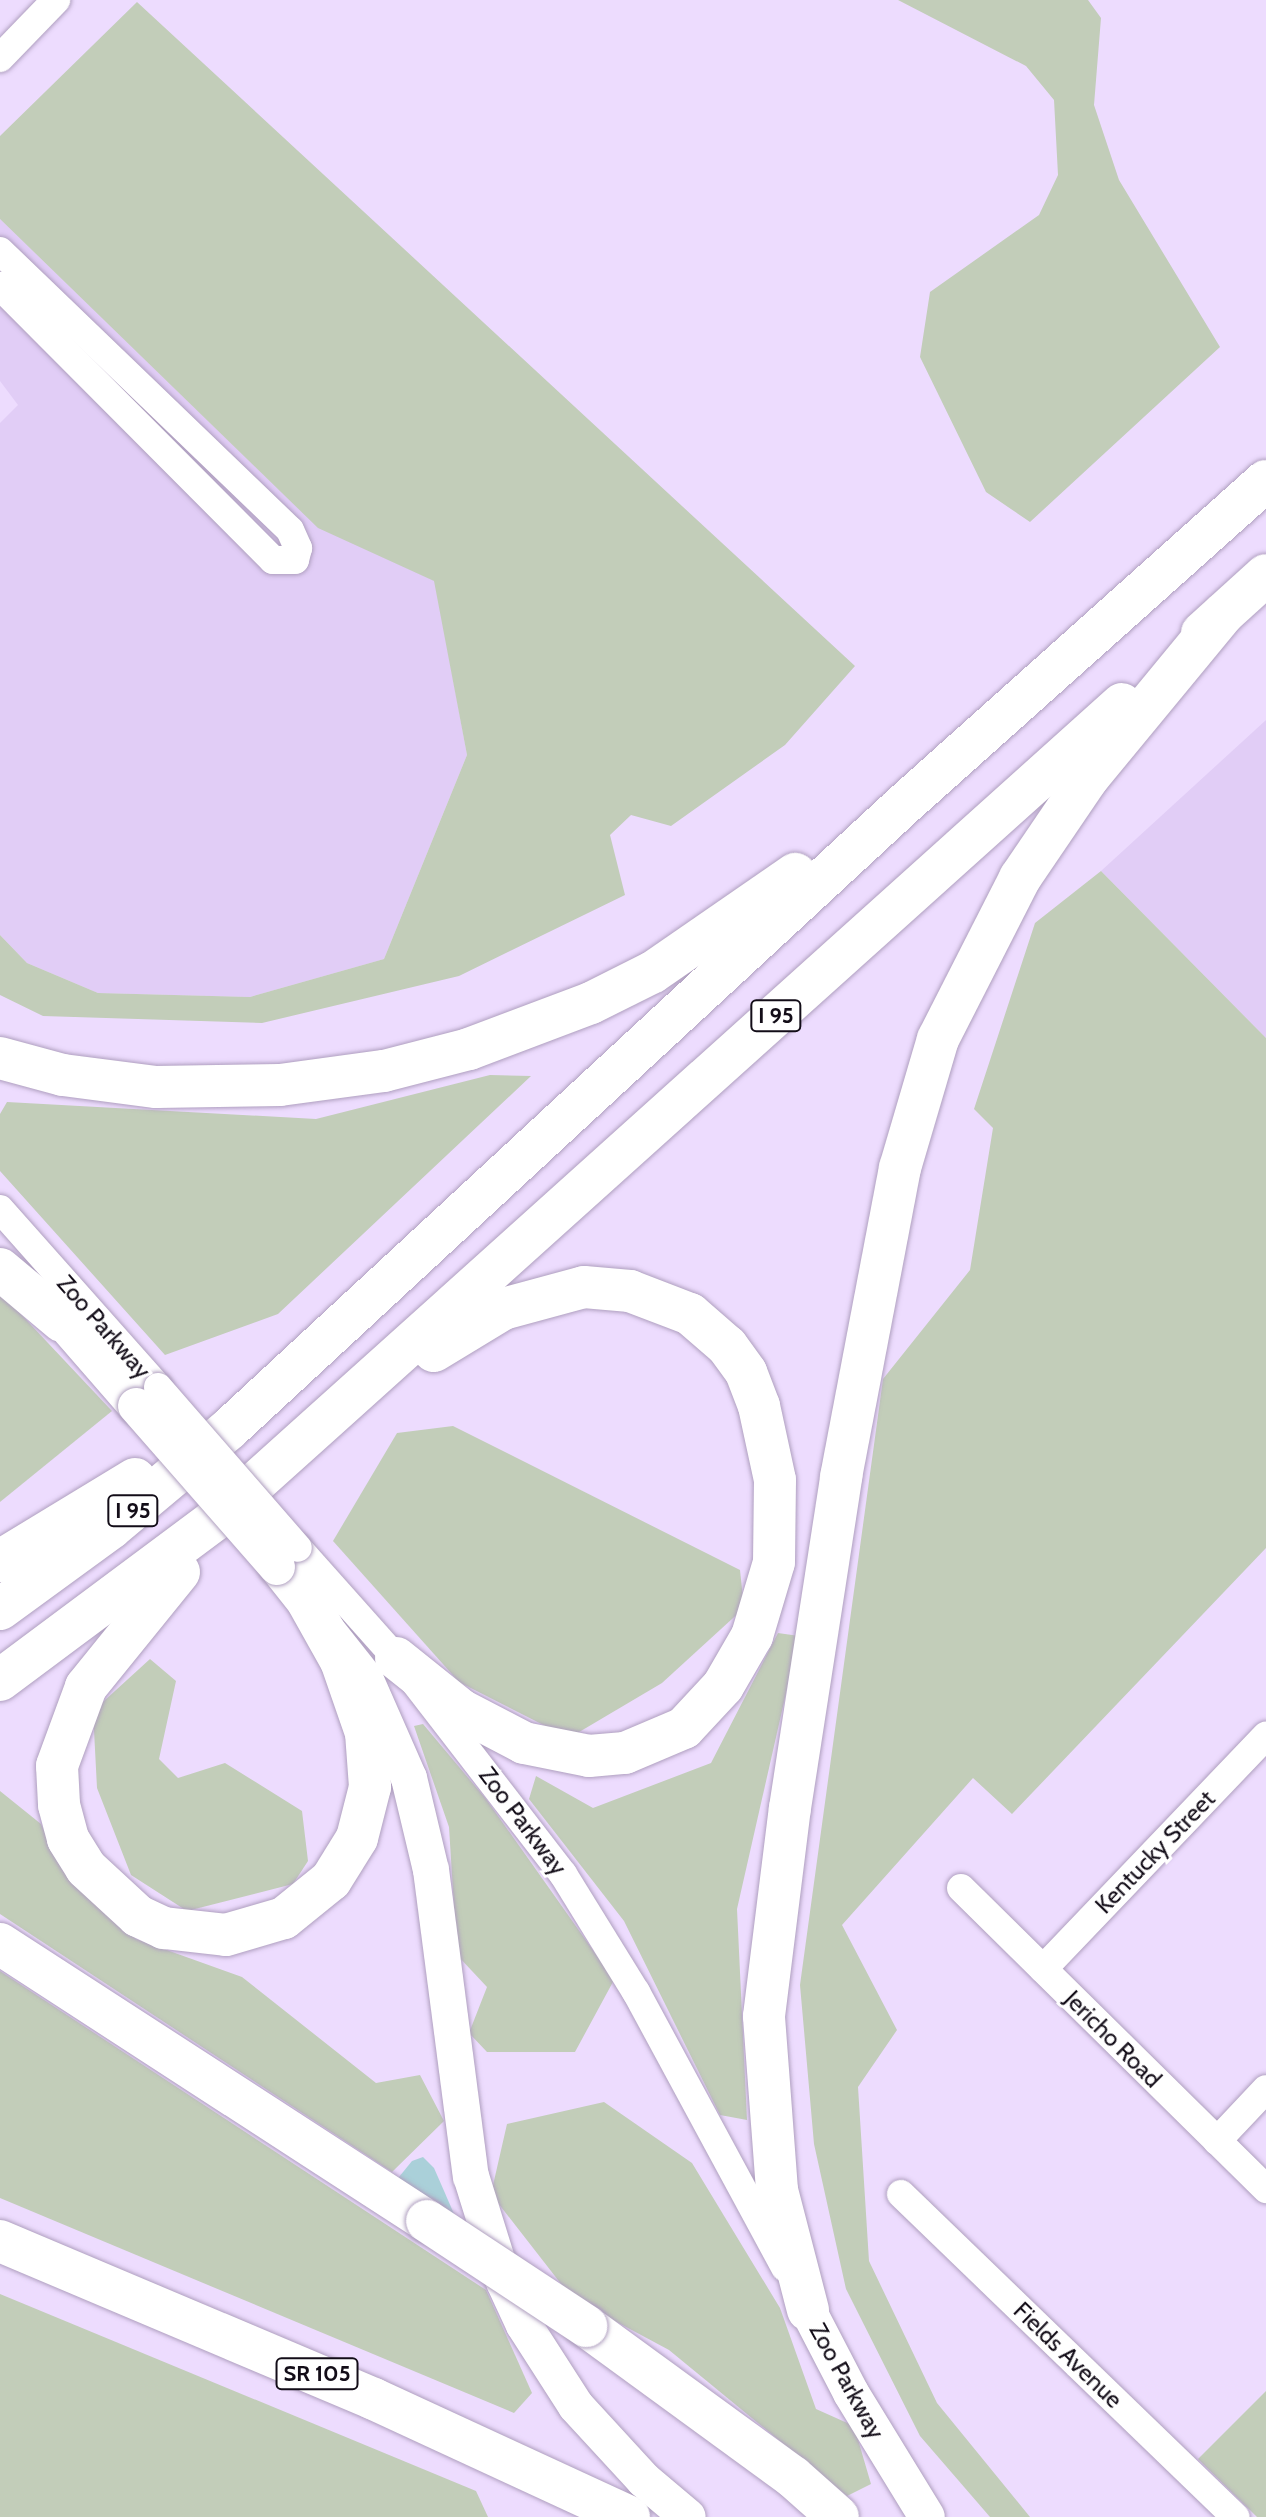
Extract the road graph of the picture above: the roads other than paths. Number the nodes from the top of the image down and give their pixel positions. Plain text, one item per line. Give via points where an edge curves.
1 (56, 0) edge
2 (0, 58) edge
3 (0, 251) edge
4 (0, 286) edge
5 (1266, 481) edge
6 (1266, 575) edge
7 (1223, 614) junction
8 (901, 807) junction
9 (0, 1058) edge
10 (0, 1209) edge
11 (0, 1249) edge
12 (0, 1269) edge
13 (62, 1321) junction
14 (147, 1396) junction
15 (259, 1403) junction
16 (329, 1418) junction
17 (253, 1487) junction
18 (288, 1558) junction
19 (0, 1561) edge
20 (308, 1602) junction
21 (0, 1609) edge
22 (396, 1658) junction
23 (0, 1680) edge
24 (1266, 1736) edge
25 (961, 1888) dead end
26 (0, 1944) edge
27 (1043, 1969) junction
28 (1266, 2089) edge
29 (1217, 2141) junction
30 (1266, 2189) edge
31 (901, 2194) dead end
32 (0, 2241) edge
33 (808, 2310) junction
34 (629, 2517) edge
35 (688, 2517) edge
36 (838, 2517) edge
37 (927, 2517) edge
38 (1235, 2517) edge

1 - 2 street
3 - 4 street via 290,530 298,548 295,560 273,560
5 - 8 highway, I 95
6 - 7 highway, I 95
7 - 16 highway, I 95
7 - 33 highway via 1052,825 1008,899 938,1039 900,1168 841,1477 764,2016 777,2190
8 - 9 highway via 653,972 528,1030 469,1049 333,1079 195,1088 106,1082
8 - 15 highway, I 95
10 - 14 street, Zoo Parkway
11 - 13 street, Zoo Parkway
12 - 13 highway
13 - 14 main road, Zoo Parkway
14 - 18 main road, Zoo Parkway, bridge
15 - 19 highway
15 - 21 highway, I 95 via 132,1512
16 - 17 highway, I 95
16 - 22 highway via 503,1309 542,1295 599,1286 661,1300 707,1326 746,1372 770,1441 776,1520 765,1598 752,1636 723,1686 684,1728 625,1753 554,1752 492,1728
17 - 20 highway via 110,1652 86,1687 64,1737 57,1766 68,1839 101,1885 138,1916 194,1934 254,1930 309,1902 348,1855 369,1796 368,1744 348,1676
17 - 23 highway, I 95 via 154,1569
18 - 20 main road, Zoo Parkway
18 - 22 street, Zoo Parkway
20 - 35 main road, Zoo Parkway via 372,1690 417,1805 431,1870 471,2176 504,2282 524,2325 576,2406 644,2480
22 - 33 street, Zoo Parkway via 563,1874 636,1992
24 - 27 street, Kentucky Street
25 - 27 street, Jericho Road
26 - 36 highway, bridge via 586,2326 781,2468
27 - 29 street, Jericho Road
28 - 29 street
29 - 30 street, Jericho Road
31 - 38 street, Fields Avenue
32 - 34 highway, SR 105 via 374,2399
33 - 37 main road, Zoo Parkway via 851,2393

